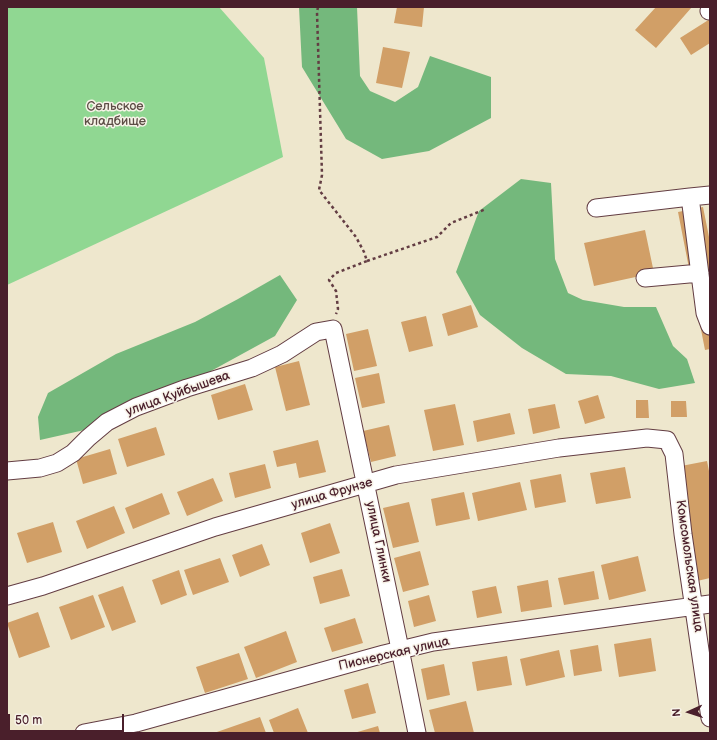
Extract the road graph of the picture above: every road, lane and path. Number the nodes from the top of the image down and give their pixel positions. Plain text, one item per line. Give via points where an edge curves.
1 (318, 7) edge
2 (710, 195) edge
3 (690, 197) junction
4 (596, 208) dead end
5 (486, 209) dead end
6 (367, 261) junction
7 (700, 273) junction
8 (645, 278) dead end
9 (710, 326) edge
10 (333, 329) junction
11 (667, 440) joint
12 (7, 471) edge
13 (366, 484) junction
14 (7, 596) edge
15 (702, 606) edge
16 (400, 649) junction
17 (710, 718) edge
18 (84, 733) edge
19 (417, 733) edge

1 - 6 path via 322,175 319,190 356,237
2 - 3 street
3 - 4 street
3 - 7 street
5 - 6 path via 452,223 436,237
6 - 10 path via 336,273 329,280 336,291 338,309
7 - 8 street
7 - 9 street via 705,314
10 - 12 street, улица Куйбышева via 316,332 282,354 252,368 136,407 107,422 73,454 57,463 40,468
10 - 13 street, улица Глинки
11 - 13 street, улица Фрунзе via 647,438 559,448 396,475
11 - 15 street, Комсомольская улица via 674,454 683,534
13 - 14 street, улица Фрунзе via 215,527 56,582
13 - 16 street, улица Глинки
15 - 16 street, Пионерская улица via 433,642
15 - 17 street, Комсомольская улица
16 - 18 street, Пионерская улица via 136,723
16 - 19 street, улица Глинки

